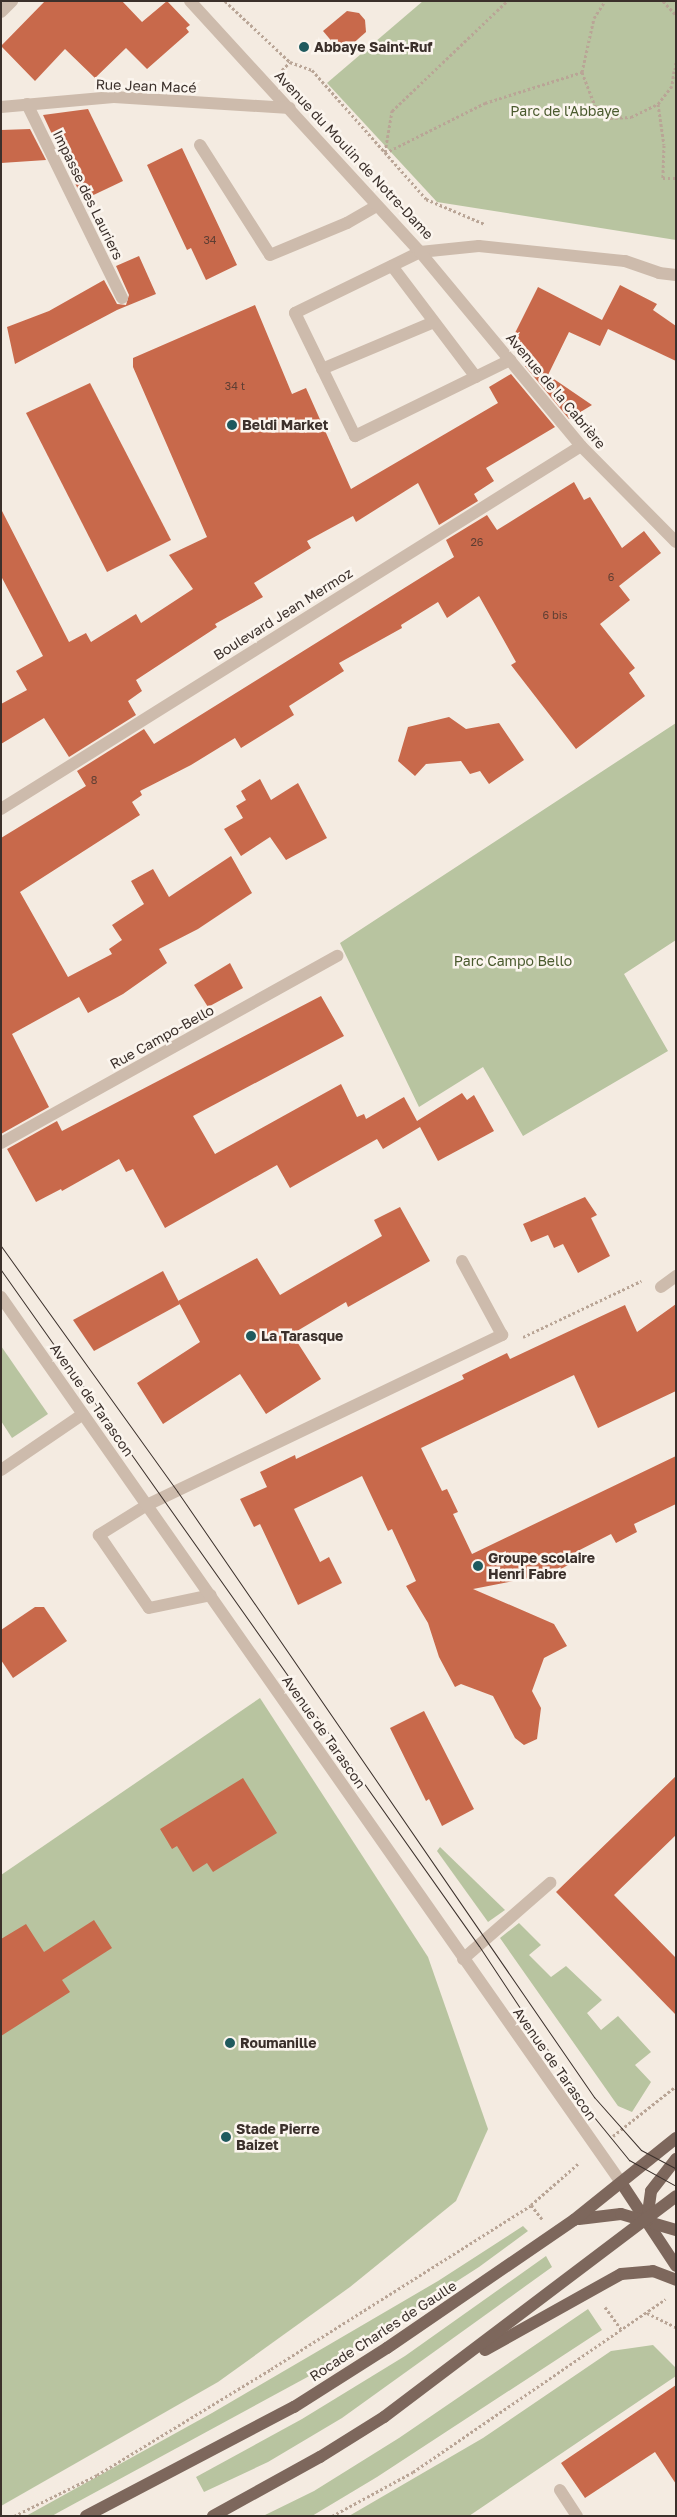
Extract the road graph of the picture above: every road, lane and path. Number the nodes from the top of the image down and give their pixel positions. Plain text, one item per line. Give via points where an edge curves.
1 (12, 1) edge
2 (190, 1) edge
3 (226, 1) edge
4 (507, 1) edge
5 (605, 1) edge
6 (663, 1) edge
7 (1, 12) edge
8 (676, 15) edge
9 (676, 60) edge
10 (290, 62) junction
11 (675, 70) edge
12 (582, 72) junction
13 (267, 83) junction
14 (27, 104) junction
15 (658, 104) junction
16 (1, 106) edge
17 (290, 108) junction
18 (200, 144) dead end
19 (385, 153) junction
20 (676, 178) edge
21 (377, 206) junction
22 (492, 226) dead end
23 (420, 252) junction
24 (392, 266) junction
25 (676, 275) edge
26 (122, 298) dead end
27 (434, 322) junction
28 (510, 360) junction
29 (322, 369) junction
30 (476, 377) junction
31 (581, 446) junction
32 (676, 542) edge
33 (1, 809) edge
34 (337, 956) dead end
35 (1, 1143) edge
36 (462, 1262) dead end
37 (676, 1276) edge
38 (660, 1287) dead end
39 (1, 1297) edge
40 (83, 1414) junction
41 (1, 1470) edge
42 (147, 1505) junction
43 (211, 1595) junction
44 (550, 1883) dead end
45 (463, 1959) junction
46 (676, 2086) edge
47 (628, 2125) dead end
48 (676, 2138) edge
49 (587, 2156) dead end
50 (676, 2159) edge
51 (622, 2184) junction
52 (676, 2196) edge
53 (574, 2220) junction
54 (647, 2220) junction
55 (676, 2230) edge
56 (676, 2266) edge
57 (676, 2280) edge
58 (668, 2297) dead end
59 (646, 2312) junction
60 (676, 2327) edge
61 (448, 2371) junction
62 (560, 2490) dead end
63 (14, 2516) edge
64 (86, 2516) edge
65 (213, 2516) edge
66 (332, 2516) edge
67 (577, 2516) edge

1 - 7 street
2 - 13 street, Avenue du Moulin de Notre-Dame
3 - 10 path
4 - 19 path via 392,110
5 - 12 path via 594,18
6 - 8 path
9 - 11 path
10 - 13 path
10 - 19 path via 312,70
11 - 15 path via 672,86
12 - 15 path via 596,109 610,118 631,117
12 - 19 path via 485,103
13 - 17 street, Avenue du Moulin de Notre-Dame
14 - 16 street, Rue Jean Macé
14 - 17 street, Rue Jean Macé via 114,97
14 - 26 street, Impasse des Lauriers
15 - 20 path via 664,145 662,178
17 - 21 street, Avenue du Moulin de Notre-Dame
18 - 21 street via 270,255 347,223
19 - 22 path via 426,199
21 - 23 street, Avenue du Moulin de Notre-Dame
23 - 24 street
23 - 25 street, Avenue du Moulin de Notre-Dame via 479,246 625,262 659,274
23 - 28 street, Avenue de la Cabrière
24 - 27 street
24 - 29 street via 295,313
27 - 29 street
27 - 30 street
28 - 30 street
28 - 31 street, Avenue de la Cabrière
29 - 30 street via 355,436
31 - 32 street, Avenue de la Cabrière
31 - 33 street, Boulevard Jean Mermoz
34 - 35 street, Rue Campo-Bello
36 - 42 street via 502,1335
37 - 38 street
39 - 40 street, Avenue de Tarascon
40 - 41 street
40 - 42 street, Avenue de Tarascon
42 - 43 street, Avenue de Tarascon
42 - 43 street via 99,1535 149,1608
43 - 45 street, Avenue de Tarascon
44 - 45 street
45 - 51 street, Avenue de Tarascon
46 - 47 path
48 - 51 main road, Rocade Charles de Gaulle
49 - 63 path via 531,2204 279,2364 97,2475
50 - 54 main road via 652,2191
51 - 53 main road, Rocade Charles de Gaulle
51 - 54 main road
52 - 54 main road
53 - 54 main road via 621,2214
53 - 64 main road, Rocade Charles de Gaulle via 387,2348 294,2407
54 - 55 main road
54 - 56 main road
54 - 61 main road via 578,2269
57 - 61 main road via 653,2271 621,2274
58 - 59 path
59 - 60 path
59 - 66 path via 413,2472
61 - 65 main road via 320,2457
62 - 67 street

